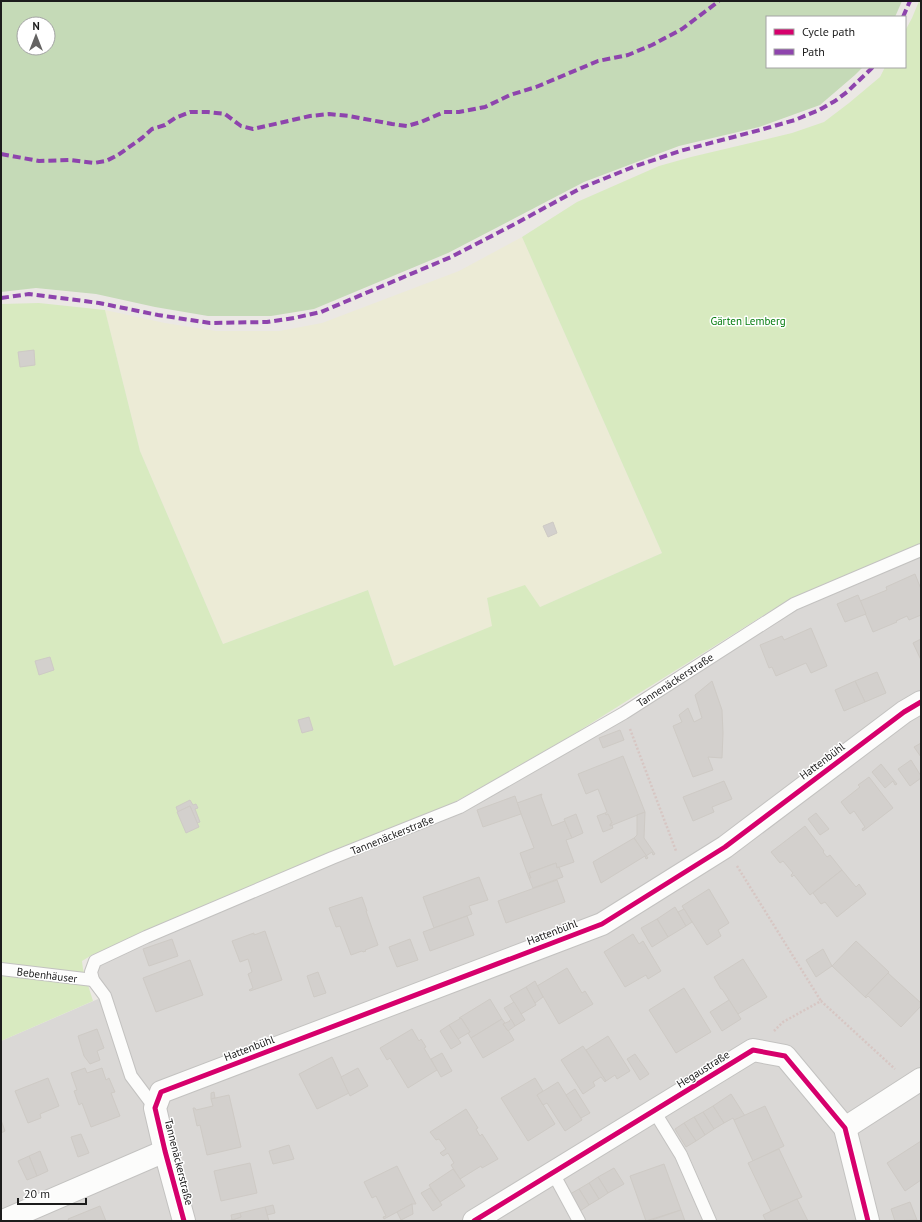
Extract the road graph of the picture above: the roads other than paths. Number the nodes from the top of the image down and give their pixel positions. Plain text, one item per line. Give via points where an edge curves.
1 (921, 550) edge
2 (921, 702) edge
3 (1, 969) edge
4 (93, 980) junction
5 (917, 1082) edge
6 (155, 1108) junction
7 (654, 1111) junction
8 (845, 1128) junction
9 (165, 1151) junction
10 (553, 1173) junction
11 (4, 1221) edge
12 (184, 1221) edge
13 (474, 1221) edge
14 (579, 1221) edge
15 (710, 1221) edge
16 (868, 1221) edge

1 - 4 lane, Tannenäckerstraße via 794,604 624,713 460,807 146,936 95,961 91,972
2 - 6 street, Hattenbühl via 904,712 725,847 602,924 161,1092
3 - 4 lane, Bebenhäuser
4 - 6 lane, Tannenäckerstraße via 105,996 131,1076
5 - 8 street
6 - 9 street, Tannenäckerstraße
7 - 8 street, Hegaustraße via 753,1050 785,1056
7 - 10 street, Hegaustraße
7 - 15 lane via 681,1155
8 - 16 street
9 - 11 street
9 - 12 street, Tannenäckerstraße
10 - 13 street, Hegaustraße
10 - 14 lane

